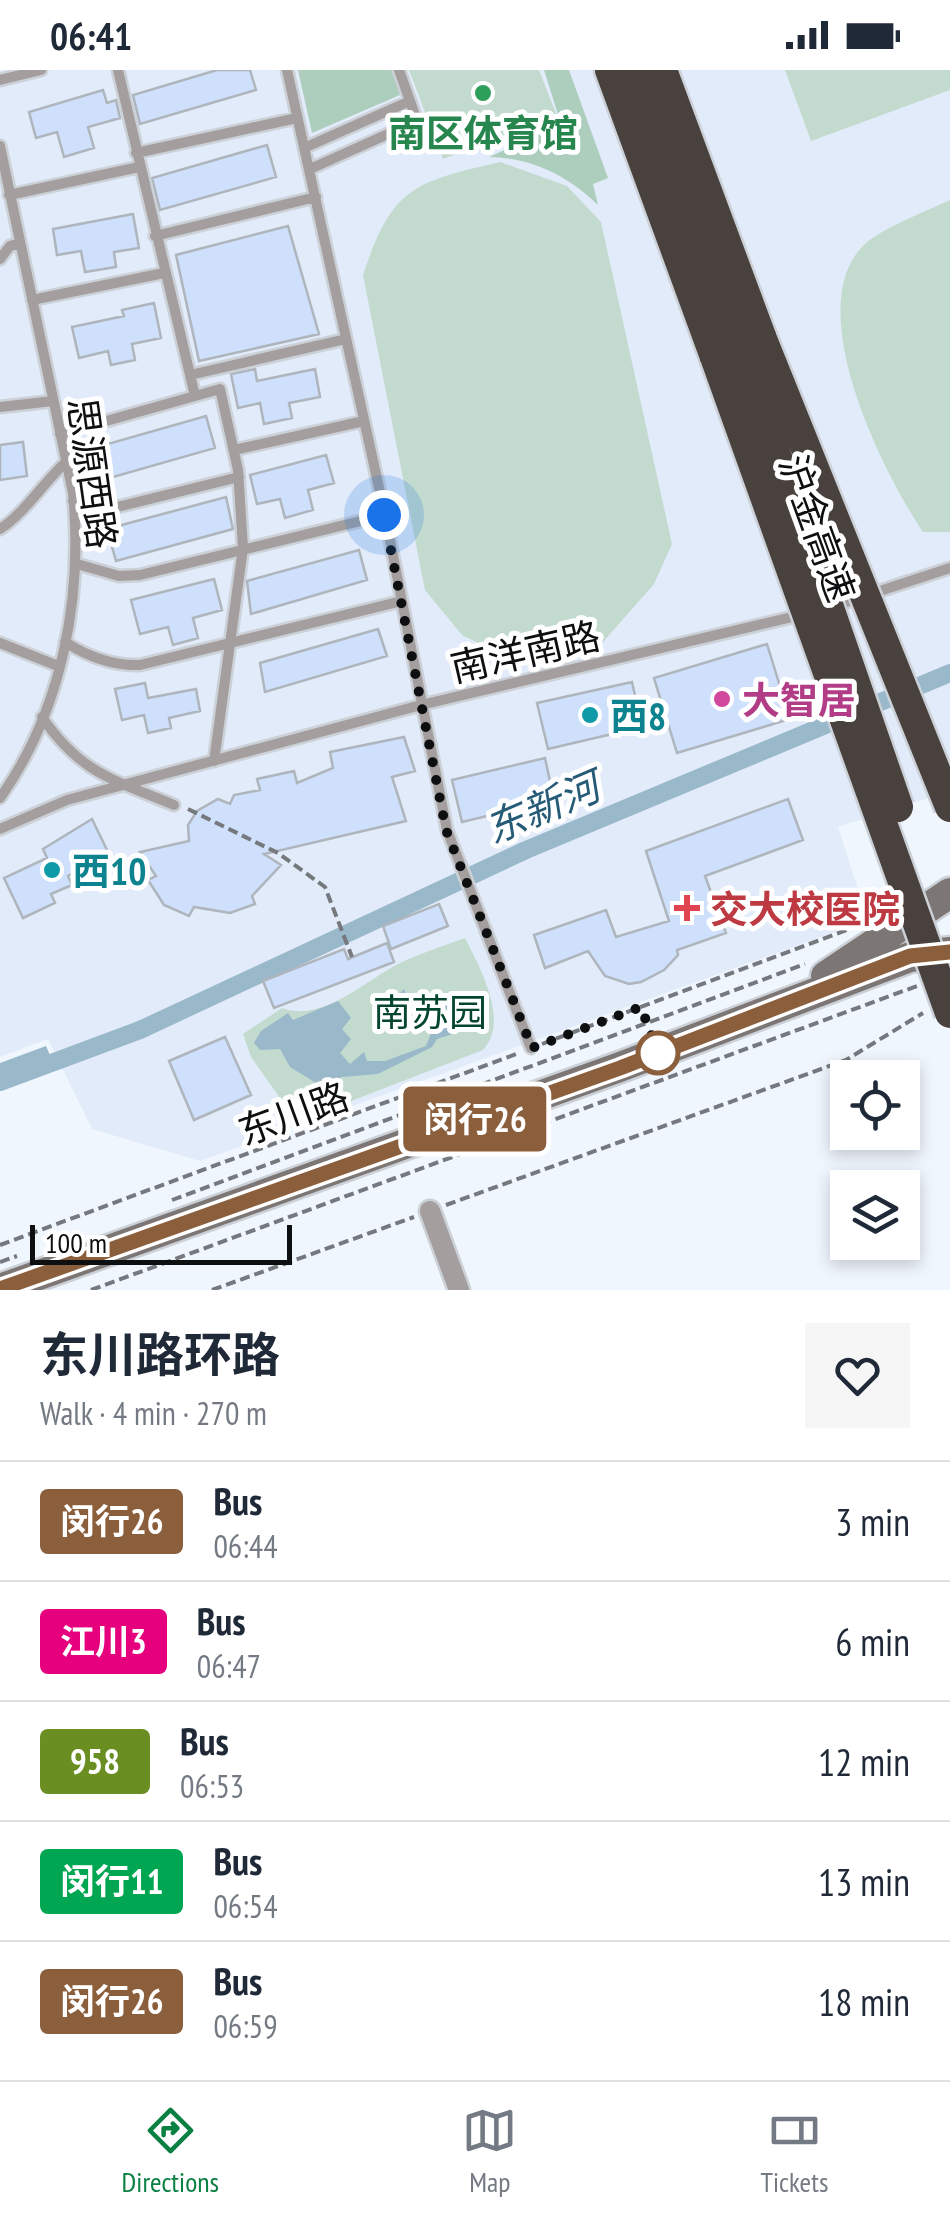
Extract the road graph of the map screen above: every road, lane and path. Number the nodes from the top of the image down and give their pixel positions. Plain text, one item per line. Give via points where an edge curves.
1 (41, 70) edge
2 (118, 70) edge
3 (287, 70) edge
4 (400, 70) edge
5 (610, 70) edge
6 (639, 70) edge
7 (662, 70) edge
8 (0, 80) edge
9 (410, 101) junction
10 (297, 118) junction
11 (0, 146) edge
12 (304, 148) junction
13 (136, 153) junction
14 (140, 167) junction
15 (310, 169) junction
16 (3, 178) edge
17 (10, 195) junction
18 (316, 197) junction
19 (154, 236) junction
20 (20, 244) junction
21 (0, 259) edge
22 (164, 273) junction
23 (32, 300) junction
24 (346, 339) junction
25 (738, 346) junction
26 (190, 375) junction
27 (195, 396) junction
28 (53, 401) junction
29 (0, 408) edge
30 (364, 421) junction
31 (60, 434) junction
32 (234, 450) junction
33 (66, 462) junction
34 (239, 477) junction
35 (74, 500) junction
36 (384, 515) junction
37 (0, 529) edge
38 (243, 548) junction
39 (77, 564) junction
40 (950, 568) edge
41 (402, 601) junction
42 (0, 642) edge
43 (66, 642) junction
44 (228, 645) junction
45 (58, 666) junction
46 (421, 705) junction
47 (42, 717) junction
48 (214, 761) junction
49 (0, 769) edge
50 (15, 777) junction
51 (127, 785) junction
52 (0, 798) edge
53 (174, 805) joint
54 (950, 807) edge
55 (0, 829) edge
56 (950, 893) edge
57 (860, 925) dead end
58 (950, 955) edge
59 (352, 957) dead end
60 (820, 958) dead end
61 (923, 984) dead end
62 (782, 1006) junction
63 (937, 1013) edge
64 (532, 1048) junction
65 (172, 1200) dead end
66 (430, 1211) junction
67 (0, 1245) edge
68 (33, 1250) dead end
69 (0, 1262) edge
70 (0, 1289) edge
71 (91, 1290) edge
72 (212, 1290) edge
73 (459, 1290) edge

1 - 8 lane
2 - 13 lane
3 - 10 lane
4 - 9 lane
5 - 25 highway, 沪金高速
6 - 25 highway, 沪金高速
7 - 25 highway, 沪金高速
9 - 12 lane
9 - 15 lane via 417,121
10 - 12 lane
10 - 13 lane
11 - 16 lane, 思源西路
12 - 15 lane
13 - 14 lane
14 - 17 lane
14 - 19 lane
15 - 18 lane
16 - 17 lane, 思源西路
17 - 20 lane, 思源西路
18 - 19 lane
18 - 24 lane
19 - 22 lane
20 - 21 lane
20 - 23 lane, 思源西路
22 - 23 lane
22 - 26 lane
23 - 28 lane, 思源西路
24 - 26 lane
24 - 30 lane
25 - 54 highway, 沪金高速, bridge
25 - 58 highway, 沪金高速, bridge
25 - 63 highway, 沪金高速, bridge
26 - 27 lane
27 - 31 lane
27 - 32 lane via 220,389
28 - 29 lane
28 - 31 lane, 思源西路
30 - 32 lane
30 - 36 lane
31 - 33 lane, 思源西路
32 - 34 lane
33 - 35 lane, 思源西路
33 - 37 lane
34 - 35 lane via 109,509
34 - 38 lane
35 - 39 lane, 思源西路
36 - 38 lane
36 - 41 lane
38 - 39 lane via 140,575
38 - 44 lane
39 - 43 lane, 思源西路
40 - 46 lane, 南洋南路 via 761,626
41 - 44 lane
41 - 46 lane
42 - 45 lane
43 - 44 lane via 123,665
43 - 45 lane, 思源西路
44 - 48 lane
45 - 47 lane, 思源西路
46 - 48 lane, 南洋南路
46 - 64 lane via 446,830
47 - 50 lane, 思源西路
47 - 51 lane via 64,749 90,770
48 - 51 lane, 南洋南路
49 - 50 lane
50 - 52 lane, 思源西路
51 - 53 lane
51 - 55 lane, 南洋南路 via 67,800
53 - 59 path via 278,853 325,888
56 - 62 main road
57 - 64 path
58 - 62 main road, 东川路 via 910,956
60 - 65 path, 东川路
61 - 71 path
62 - 70 main road, 东川路
63 - 66 path via 846,1060
64 - 67 path
66 - 72 path
66 - 73 street
68 - 69 path

